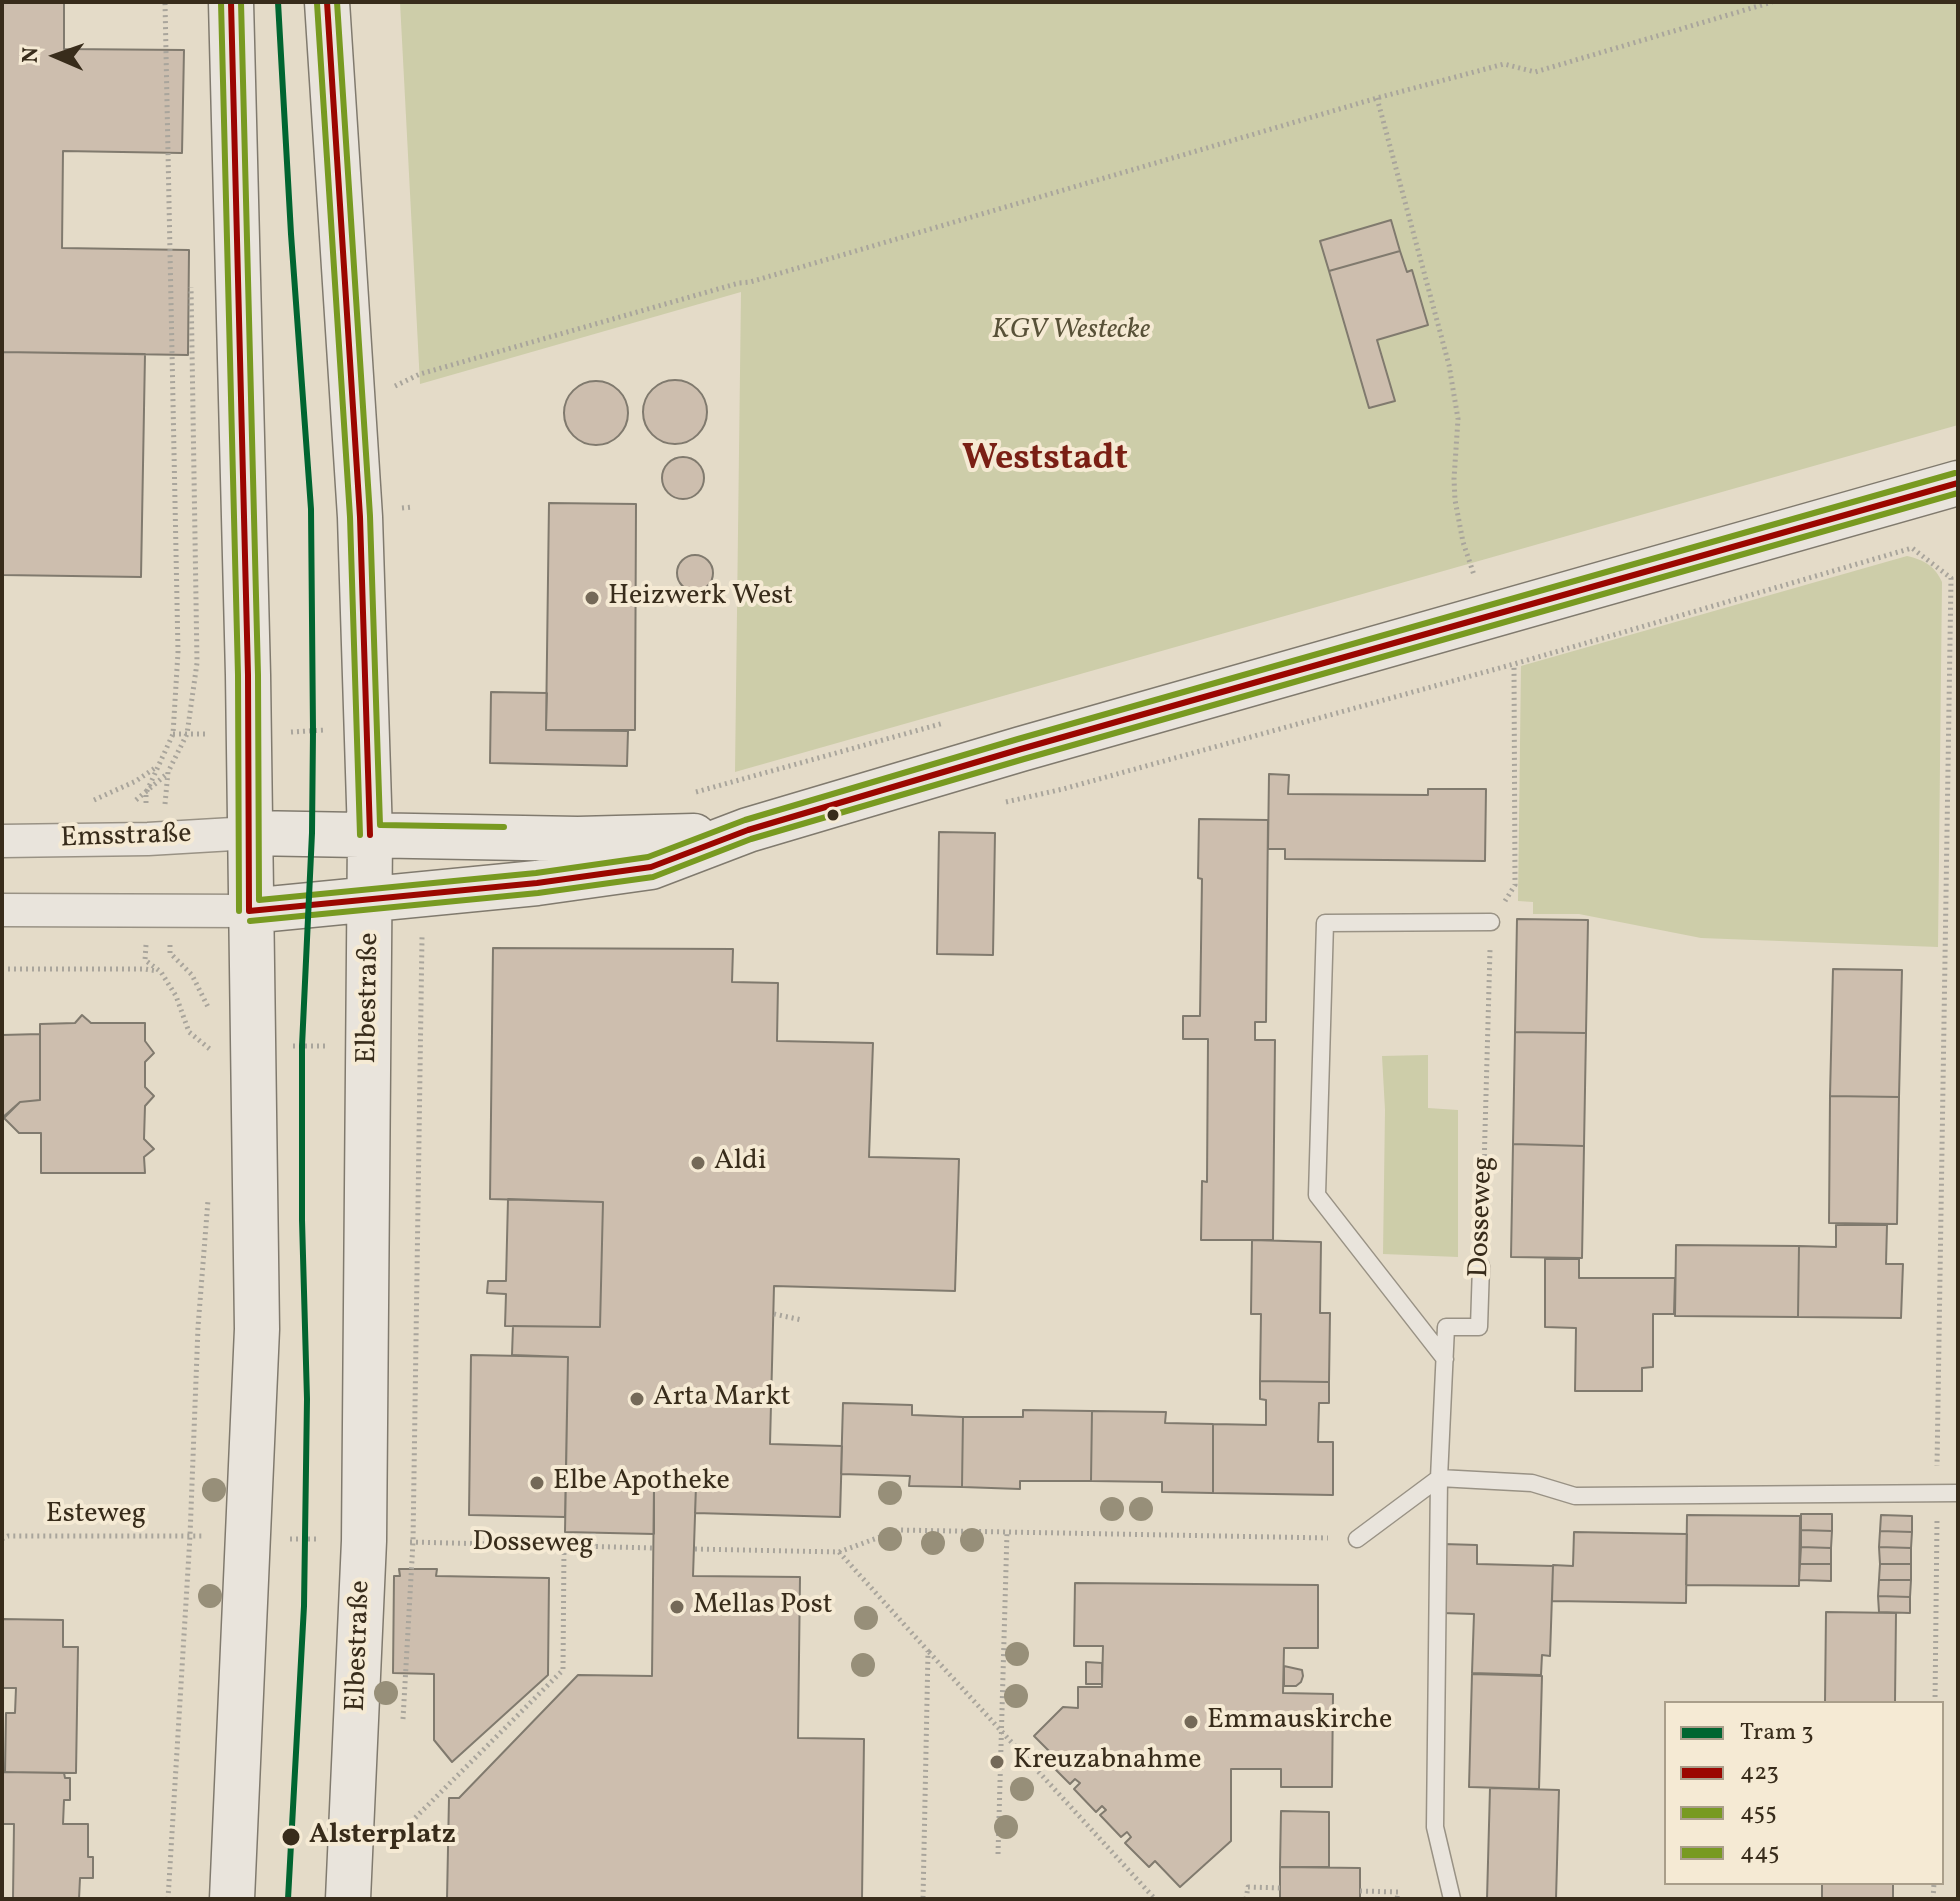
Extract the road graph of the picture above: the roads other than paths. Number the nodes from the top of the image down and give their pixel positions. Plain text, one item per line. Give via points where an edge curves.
1 (231, 2) edge
2 (327, 2) edge
3 (1958, 483) edge
4 (748, 830) junction
5 (250, 833) junction
6 (370, 835) junction
7 (2, 841) edge
8 (371, 899) junction
9 (2, 910) edge
10 (249, 911) junction
11 (1491, 922) road end
12 (1481, 1266) road end
13 (1445, 1359) junction
14 (1439, 1478) junction
15 (1958, 1493) edge
16 (1357, 1539) road end
17 (232, 1899) edge
18 (348, 1899) edge
19 (1452, 1899) edge

1 - 5 street
2 - 6 street, Elbestraße via 360,517
3 - 4 street
4 - 6 street via 678,838
4 - 8 street via 651,867
5 - 6 street
5 - 7 street, Emsstraße
5 - 10 street
6 - 8 street, Elbestraße
8 - 10 street
8 - 18 street, Elbestraße via 364,1541
9 - 10 street
10 - 17 street via 225,1045 257,1329
11 - 13 lane via 1325,923 1317,1195
12 - 13 lane, Dosseweg via 1479,1327 1446,1327
13 - 14 lane, Dosseweg
14 - 15 lane via 1532,1483 1575,1496
14 - 16 lane
14 - 19 lane, Dosseweg via 1435,1827

